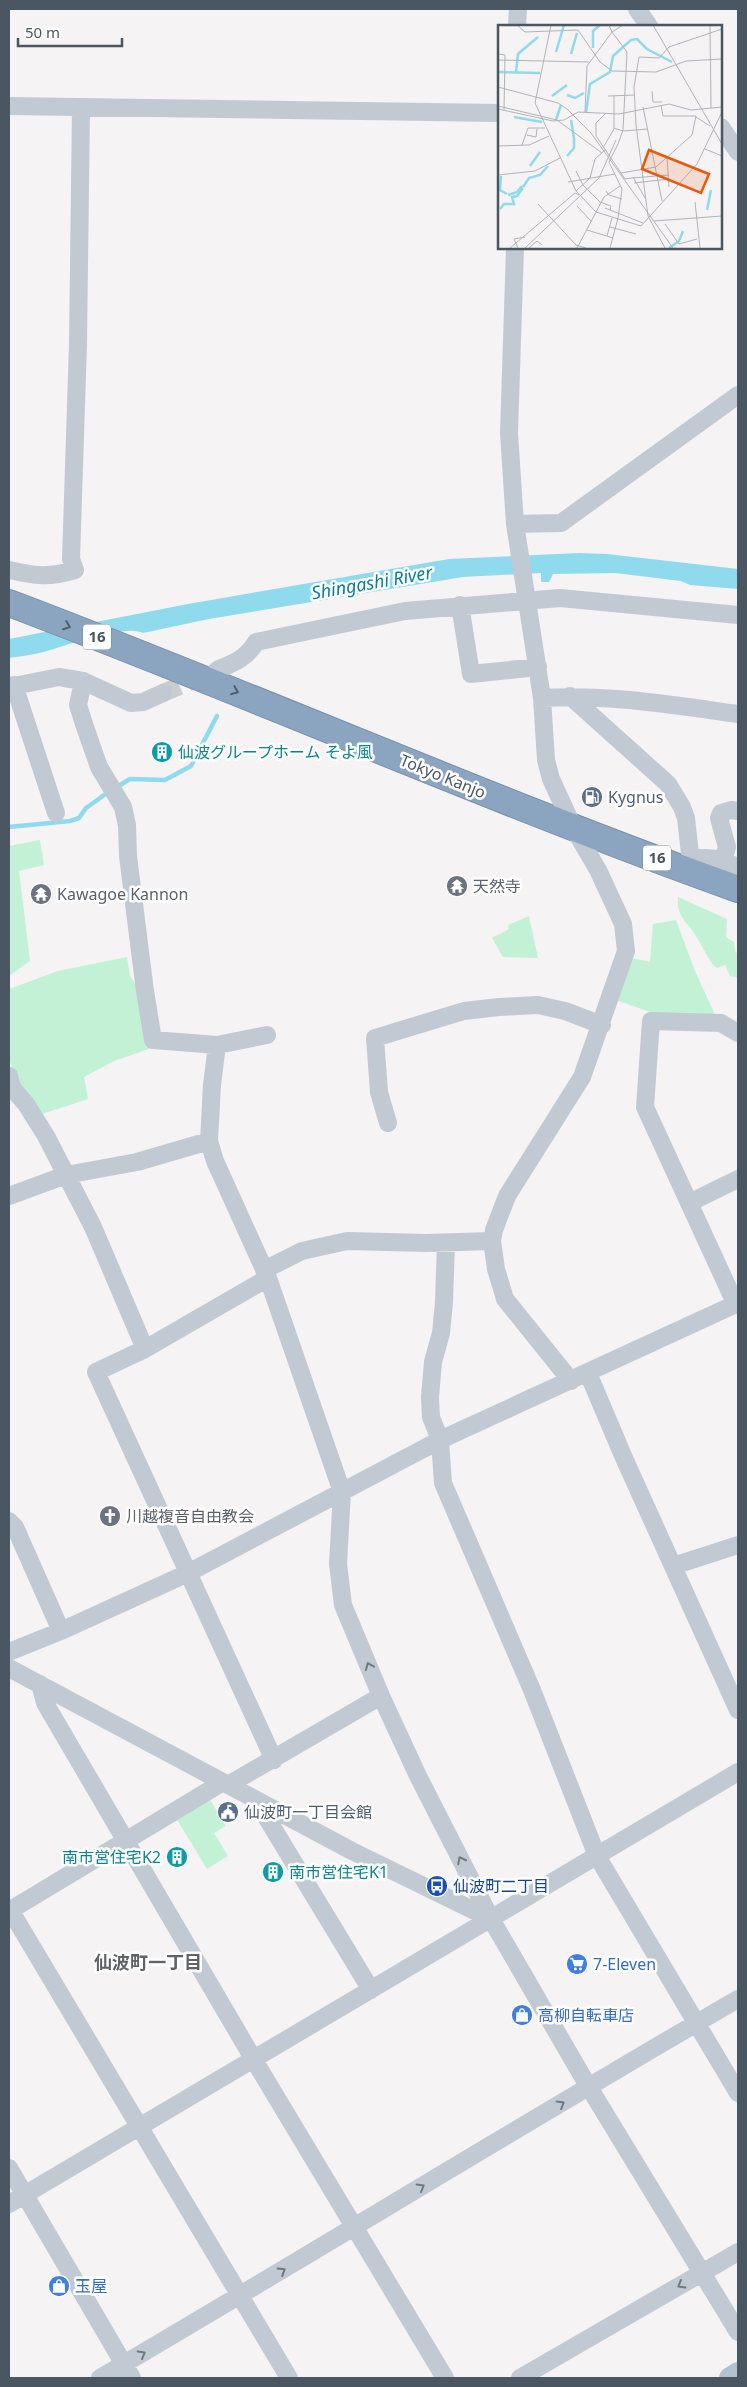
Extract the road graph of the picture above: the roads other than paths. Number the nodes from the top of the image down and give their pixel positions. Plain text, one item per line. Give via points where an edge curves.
1 (518, 9) edge
2 (637, 9) edge
3 (517, 25) edge
4 (648, 25) edge
5 (9, 106) edge
6 (81, 107) junction
7 (498, 113) edge
8 (722, 128) edge
9 (738, 152) edge
10 (515, 249) edge
11 (738, 395) edge
12 (516, 527) junction
13 (9, 570) edge
14 (527, 599) junction
15 (460, 605) junction
16 (13, 611) edge
17 (738, 615) edge
18 (538, 668) junction
19 (217, 670) tunnel mouth
20 (83, 681) junction
21 (12, 686) edge
22 (163, 693) tunnel mouth
23 (570, 696) junction
24 (542, 698) junction
25 (738, 714) edge
26 (738, 811) edge
27 (56, 813) dead end
28 (578, 836) junction
29 (692, 864) junction
30 (731, 864) edge
31 (738, 890) edge
32 (738, 906) edge
33 (602, 1025) junction
34 (738, 1033) edge
35 (267, 1035) dead end
36 (217, 1045) junction
37 (9, 1076) edge
38 (388, 1123) dead end
39 (209, 1141) junction
40 (66, 1175) junction
41 (738, 1180) edge
42 (9, 1196) edge
43 (689, 1203) junction
44 (492, 1241) junction
45 (446, 1243) junction
46 (266, 1274) junction
47 (736, 1307) edge
48 (145, 1349) junction
49 (588, 1374) junction
50 (571, 1381) junction
51 (440, 1440) junction
52 (342, 1492) junction
53 (11, 1526) edge
54 (738, 1545) edge
55 (673, 1566) junction
56 (188, 1573) junction
57 (61, 1631) junction
58 (9, 1652) edge
59 (9, 1668) edge
60 (40, 1684) junction
61 (381, 1696) junction
62 (738, 1710) edge
63 (274, 1760) junction
64 (738, 1772) edge
65 (225, 1784) junction
66 (265, 1805) junction
67 (125, 1840) junction
68 (597, 1856) junction
69 (9, 1909) edge
70 (490, 1919) junction
71 (371, 1990) junction
72 (738, 1999) edge
73 (697, 2023) junction
74 (254, 2060) junction
75 (589, 2087) junction
76 (738, 2093) edge
77 (139, 2126) junction
78 (9, 2168) edge
79 (24, 2195) junction
80 (9, 2204) edge
81 (353, 2226) junction
82 (738, 2252) edge
83 (702, 2273) junction
84 (241, 2296) junction
85 (738, 2332) edge
86 (128, 2371) edge
87 (738, 2374) edge
88 (100, 2378) edge
89 (290, 2378) edge
90 (445, 2378) edge
91 (520, 2378) edge
92 (730, 2378) edge

1 - 3 street
2 - 4 street
5 - 6 street
6 - 7 street
6 - 13 street via 71,559 75,570 54,576
8 - 9 street
10 - 12 street via 508,432
11 - 12 street via 561,523
12 - 14 street
14 - 15 street
14 - 17 street via 594,600
14 - 18 street
15 - 18 street via 471,674
15 - 19 street via 405,611 254,642 250,654
16 -> 28 highway, Tokyo Kanjo / 16 via 173,667
16 - 28 highway, Tokyo Kanjo / 16 via 139,673 479,806
18 - 24 street
20 - 21 street via 59,677
20 - 22 street via 131,703 143,702
20 - 36 street via 78,705 99,767 123,807 127,825 153,1040
21 - 27 street
23 - 24 street
23 - 25 street via 643,700
23 - 29 street via 668,784 686,818
24 - 28 street via 550,779
26 - 30 street via 721,813 719,818
28 - 29 highway, Tokyo Kanjo / 16
28 - 32 highway, Tokyo Kanjo / 16
28 - 33 street via 623,924 626,951
29 - 30 street
29 - 31 highway, Tokyo Kanjo / 16
33 - 38 street via 538,1005 499,1007 464,1010 375,1038 379,1092
33 - 44 street via 582,1077 507,1196
34 - 43 street via 721,1023 651,1021 645,1107
35 - 36 street
36 - 39 street
37 - 40 street via 12,1088 46,1136
39 - 40 street via 137,1162
39 - 46 street
40 - 42 street
40 - 48 street via 93,1227
41 - 43 street
43 - 47 street
44 - 45 street
44 - 50 street via 505,1299
45 - 46 street via 346,1240 302,1251
45 - 51 street via 441,1333 433,1362 430,1397 432,1417
46 - 48 street
46 - 52 street
47 - 49 street
48 - 56 street via 96,1372
49 - 50 street
49 - 55 street
50 - 51 street
51 - 52 street
51 - 68 street via 443,1483 532,1690
52 - 56 street
61 -> 52 street via 343,1605 338,1564
53 - 57 street
54 - 55 street
55 - 62 street
56 - 57 street
56 - 63 street
57 - 58 street
59 - 60 street
60 - 65 street
60 - 67 street via 45,1703
61 - 63 street
70 -> 61 street
63 - 65 street
64 - 68 street
65 - 66 street
65 - 67 street
66 - 70 street
66 - 71 street via 265,1815
67 - 69 street
67 - 74 street
68 - 70 street
68 - 73 street
69 - 77 street
70 - 71 street
70 - 75 street
71 - 74 street
72 - 73 street
73 - 75 street
73 - 76 street
74 - 77 street
74 - 81 street
81 -> 75 street
75 - 83 street
77 - 79 street
77 - 84 street
78 - 79 street
79 - 80 street
79 - 86 street
84 -> 81 street
81 - 90 street
82 - 83 street
83 - 85 street
83 -> 91 street
86 -> 84 street
84 - 89 street
86 - 88 street
87 - 92 main road

